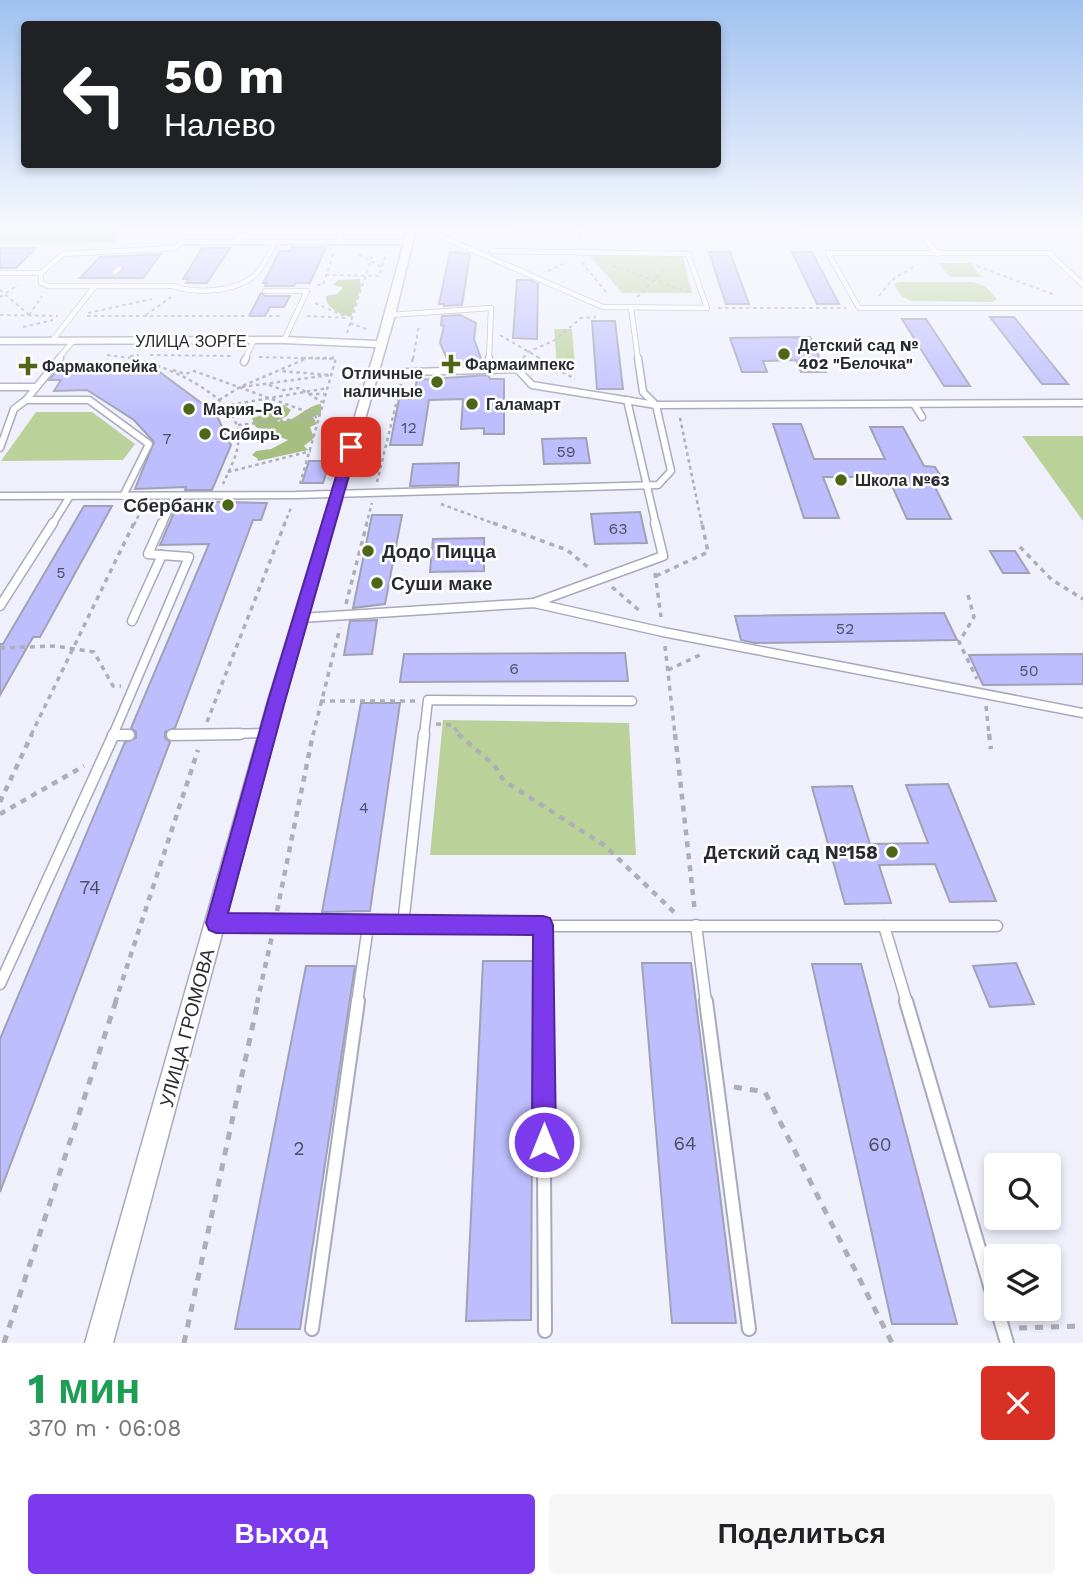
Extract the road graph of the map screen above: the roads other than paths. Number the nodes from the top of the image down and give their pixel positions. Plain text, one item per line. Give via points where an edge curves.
1 (91, 291) edge
2 (265, 291) dead end
3 (396, 291) edge
4 (565, 291) edge
5 (702, 291) edge
6 (849, 291) edge
7 (628, 308) junction
8 (1083, 308) edge
9 (390, 315) junction
10 (376, 338) junction
11 (254, 340) junction
12 (284, 340) junction
13 (0, 341) edge
14 (52, 341) junction
15 (73, 341) junction
16 (244, 362) dead end
17 (489, 370) junction
18 (373, 373) junction
19 (0, 387) edge
20 (36, 387) junction
21 (26, 400) junction
22 (627, 400) junction
23 (1083, 403) edge
24 (914, 404) junction
25 (656, 405) junction
26 (922, 417) dead end
27 (0, 448) edge
28 (646, 485) junction
29 (338, 493) junction
30 (0, 496) edge
31 (70, 496) junction
32 (123, 496) junction
33 (175, 496) junction
34 (162, 555) junction
35 (534, 603) junction
36 (0, 606) edge
37 (301, 618) junction
38 (132, 621) dead end
39 (632, 701) dead end
40 (1083, 713) edge
41 (268, 733) junction
42 (129, 734) dead end
43 (113, 735) junction
44 (172, 735) dead end
45 (216, 923) junction
46 (403, 925) junction
47 (543, 925) junction
48 (692, 925) junction
49 (368, 926) junction
50 (884, 926) junction
51 (997, 926) dead end
52 (0, 984) edge
53 (984, 1267) edge
54 (1000, 1321) edge
55 (312, 1329) dead end
56 (749, 1329) dead end
57 (545, 1331) dead end
58 (99, 1343) edge
59 (1007, 1343) edge

1 - 14 lane
2 - 12 lane via 307,291
3 - 9 street, УЛИЦА ГРОМОВА
4 - 7 lane via 603,307
5 - 7 lane via 707,308
6 - 8 lane via 859,308
7 - 25 lane via 643,392
9 - 10 street, УЛИЦА ГРОМОВА
9 - 17 lane via 491,308
10 - 12 street, УЛИЦА ЗОРГЕ
10 - 18 street, УЛИЦА ГРОМОВА
11 - 12 street, УЛИЦА ЗОРГЕ
11 - 15 street, УЛИЦА ЗОРГЕ
11 - 16 lane
13 - 14 street, УЛИЦА ЗОРГЕ
14 - 15 street, УЛИЦА ЗОРГЕ
15 - 20 lane
17 - 18 lane
17 - 22 lane via 517,369 533,385
18 - 29 street, УЛИЦА ГРОМОВА
19 - 20 lane
20 - 21 lane
21 - 27 lane via 14,409
21 - 32 lane via 89,400 149,444
22 - 25 lane
22 - 28 lane
23 - 24 lane
24 - 25 lane
24 - 26 lane
25 - 28 lane via 671,471 658,485
28 - 29 lane
28 - 35 lane via 663,556
29 - 33 lane
29 - 37 street, УЛИЦА ГРОМОВА
30 - 31 lane
31 - 32 lane
31 - 36 lane
32 - 33 lane
33 - 34 lane via 148,554
34 - 38 lane
34 - 43 lane via 189,556
35 - 37 lane
35 - 40 lane
37 - 41 street, УЛИЦА ГРОМОВА
39 - 46 lane via 428,701
41 - 44 lane
41 - 45 street, УЛИЦА ГРОМОВА
42 - 43 lane
43 - 52 lane
45 - 49 lane
45 - 58 street, УЛИЦА ГРОМОВА
46 - 47 lane
46 - 49 lane
47 - 48 lane
47 - 57 lane
48 - 50 lane
48 - 56 lane
49 - 55 lane
50 - 51 lane
50 - 53 lane
54 - 59 lane

